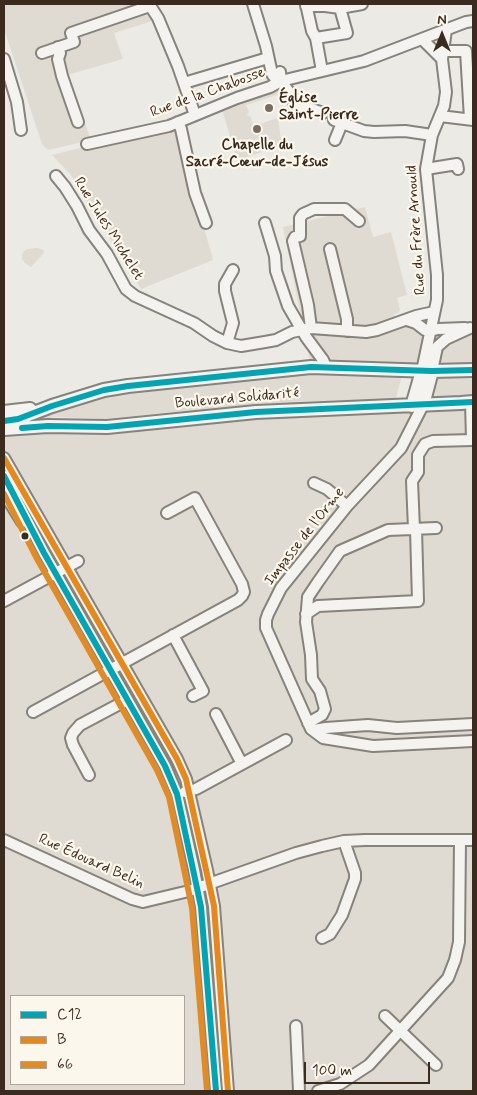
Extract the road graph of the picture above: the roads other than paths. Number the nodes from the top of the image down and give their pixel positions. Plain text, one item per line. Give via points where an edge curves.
1 (253, 4) edge
2 (362, 4) edge
3 (150, 5) edge
4 (306, 5) edge
5 (337, 6) edge
6 (473, 21) edge
7 (446, 30) junction
8 (316, 38) junction
9 (422, 39) junction
10 (58, 47) junction
11 (42, 53) dead end
12 (443, 55) junction
13 (4, 59) edge
14 (269, 61) junction
15 (317, 72) junction
16 (280, 76) junction
17 (184, 83) junction
18 (323, 113) dead end
19 (195, 115) junction
20 (438, 118) junction
21 (472, 119) edge
22 (78, 122) dead end
23 (178, 122) junction
24 (21, 130) dead end
25 (405, 131) junction
26 (432, 135) junction
27 (335, 140) dead end
28 (87, 144) dead end
29 (426, 169) junction
30 (458, 169) dead end
31 (56, 176) dead end
32 (359, 221) dead end
33 (206, 223) dead end
34 (265, 223) dead end
35 (330, 250) dead end
36 (233, 270) dead end
37 (434, 312) junction
38 (407, 320) junction
39 (471, 327) edge
40 (306, 329) junction
41 (346, 331) junction
42 (430, 331) junction
43 (227, 343) junction
44 (326, 368) junction
45 (473, 370) edge
46 (427, 371) junction
47 (472, 402) edge
48 (418, 405) junction
49 (52, 406) junction
50 (4, 412) edge
51 (4, 422) edge
52 (4, 429) edge
53 (473, 440) edge
54 (4, 458) edge
55 (4, 476) edge
56 (314, 483) dead end
57 (4, 493) edge
58 (347, 506) junction
59 (167, 513) dead end
60 (436, 528) dead end
61 (415, 529) junction
62 (44, 553) junction
63 (78, 561) dead end
64 (67, 567) junction
65 (56, 573) junction
66 (4, 602) edge
67 (306, 614) junction
68 (171, 636) junction
69 (122, 664) junction
70 (110, 670) junction
71 (193, 696) dead end
72 (127, 700) junction
73 (33, 712) dead end
74 (216, 714) dead end
75 (473, 724) edge
76 (311, 727) junction
77 (286, 740) dead end
78 (473, 741) edge
79 (242, 764) junction
80 (89, 775) dead end
81 (190, 791) junction
82 (177, 794) junction
83 (4, 840) edge
84 (460, 840) junction
85 (473, 840) edge
86 (344, 842) junction
87 (210, 884) junction
88 (198, 888) junction
89 (322, 938) dead end
90 (385, 1016) dead end
91 (296, 1026) dead end
92 (401, 1032) junction
93 (436, 1065) dead end
94 (216, 1091) edge
95 (228, 1091) edge
96 (300, 1091) edge
97 (318, 1091) edge

1 - 14 street
2 - 5 street
3 - 10 street via 71,33 74,42
3 - 17 street
4 - 5 street
4 - 8 street
5 - 8 street via 346,33
6 - 7 street
7 - 9 street
7 - 12 street, Rue du Frère Arnould
8 - 15 street
9 - 12 street
9 - 15 street via 364,61
10 - 11 street
10 - 22 street via 62,76
12 - 20 street, Rue du Frère Arnould via 446,92
12 - 21 street via 466,51
13 - 24 street via 17,102
14 - 16 street
14 - 17 street
15 - 16 street
16 - 18 street via 296,110 309,108
16 - 19 street, Rue de la Chabosse via 270,87
17 - 19 street
19 - 23 street, Rue de la Chabosse
20 - 21 street
20 - 25 street via 425,127
20 - 26 street, Rue du Frère Arnould
23 - 28 street, Rue de la Chabosse
23 - 33 street via 195,193
25 - 26 street
25 - 27 street via 374,132 338,121
26 - 29 street, Rue du Frère Arnould
29 - 30 street via 457,164
29 - 37 street, Rue du Frère Arnould via 437,275
31 - 43 street, Rue Jules Michelet via 126,289
32 - 40 street via 345,209 314,209 300,218 300,236 293,241 308,305
34 - 40 street via 288,306
35 - 41 street via 347,319
36 - 43 street via 225,291 233,323
37 - 38 street, Rue Jules Michelet
37 - 42 street, Rue du Frère Arnould
38 - 41 street, Rue Jules Michelet via 366,332
38 - 42 street
39 - 42 street
39 - 46 street via 437,346
40 - 41 street, Rue Jules Michelet
40 - 43 street, Rue Jules Michelet via 265,342 241,346
40 - 44 street via 306,337
42 - 46 street, Rue du Frère Arnould
44 - 46 main road, Boulevard Solidarité
44 - 49 main road, Boulevard Solidarité via 128,386
45 - 46 main road, Boulevard Solidarité
46 - 48 main road
47 - 48 main road, Boulevard Solidarité
47 - 53 street
48 - 52 main road, Boulevard Solidarité via 256,412 107,427
48 - 58 street, Impasse de l'Orme via 409,414 410,430 400,448
49 - 50 main road, Boulevard Solidarité
49 - 51 main road, Boulevard Solidarité
53 - 61 street via 425,444 418,455 418,472 412,481
54 - 64 street
55 - 62 street
56 - 58 street via 327,489
57 - 62 street
58 - 76 street, Impasse de l'Orme via 281,588 266,620 268,635
59 - 68 street via 195,498 244,592 238,600
60 - 61 street
61 - 67 street via 388,530 340,551 308,597
61 - 67 street via 418,601 318,606
62 - 65 street
63 - 64 street
64 - 65 street
64 - 69 street
65 - 66 street
65 - 70 street
67 - 76 street via 312,679 320,691 324,709
68 - 69 street
68 - 71 street via 203,691
69 - 70 street
69 - 81 street via 177,759
70 - 72 street
70 - 73 street
72 - 80 street via 73,732 73,745
72 - 82 street via 165,766
74 - 79 street
75 - 76 street via 397,728 368,725
76 - 78 street via 323,738 373,746
77 - 79 street
79 - 81 street
81 - 82 street
81 - 87 street
82 - 88 street
83 - 88 street, Rue Édouard Belin via 143,902
84 - 85 street, Rue Édouard Belin
84 - 86 street, Rue Édouard Belin
84 - 92 street via 456,960 444,984
86 - 87 street, Rue Édouard Belin via 303,851
86 - 89 street via 355,879 342,915 330,934
87 - 88 street, Rue Édouard Belin
87 - 95 street
88 - 94 street
90 - 92 street
91 - 96 street
92 - 93 street
92 - 97 street via 361,1072

